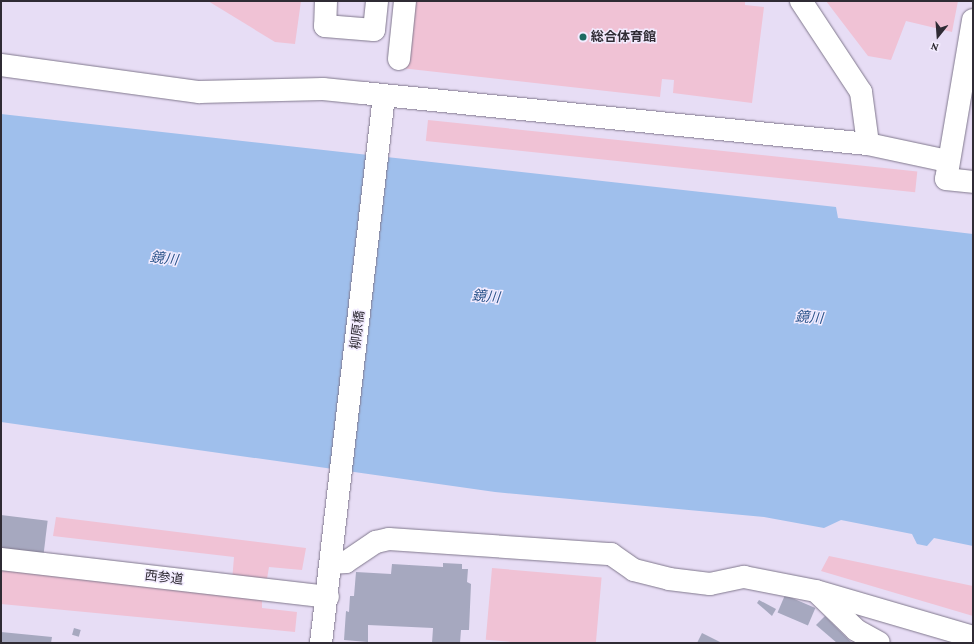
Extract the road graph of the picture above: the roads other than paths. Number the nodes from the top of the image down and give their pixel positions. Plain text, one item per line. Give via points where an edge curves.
1 (326, 1) edge
2 (377, 1) edge
3 (405, 1) edge
4 (801, 1) edge
5 (972, 31) edge
6 (399, 59) dead end
7 (1, 66) edge
8 (384, 96) junction
9 (868, 144) junction
10 (947, 161) junction
11 (973, 182) edge
12 (1, 559) edge
13 (331, 563) junction
14 (816, 591) junction
15 (328, 597) junction
16 (973, 637) edge
17 (321, 643) edge
18 (878, 643) edge

1 - 2 street via 325,26 374,30
3 - 6 street
4 - 9 street via 861,92
5 - 10 street
7 - 8 street via 199,92 323,89
8 - 9 street
8 - 13 street, 柳原橋
9 - 10 street
10 - 11 street via 946,179
12 - 15 street, 西参道
13 - 14 street via 346,562 376,542 389,539 610,554 634,570 670,579 710,584 744,577
13 - 15 street, 柳原橋
14 - 16 street
14 - 18 street via 856,630
15 - 17 street, 柳原橋

